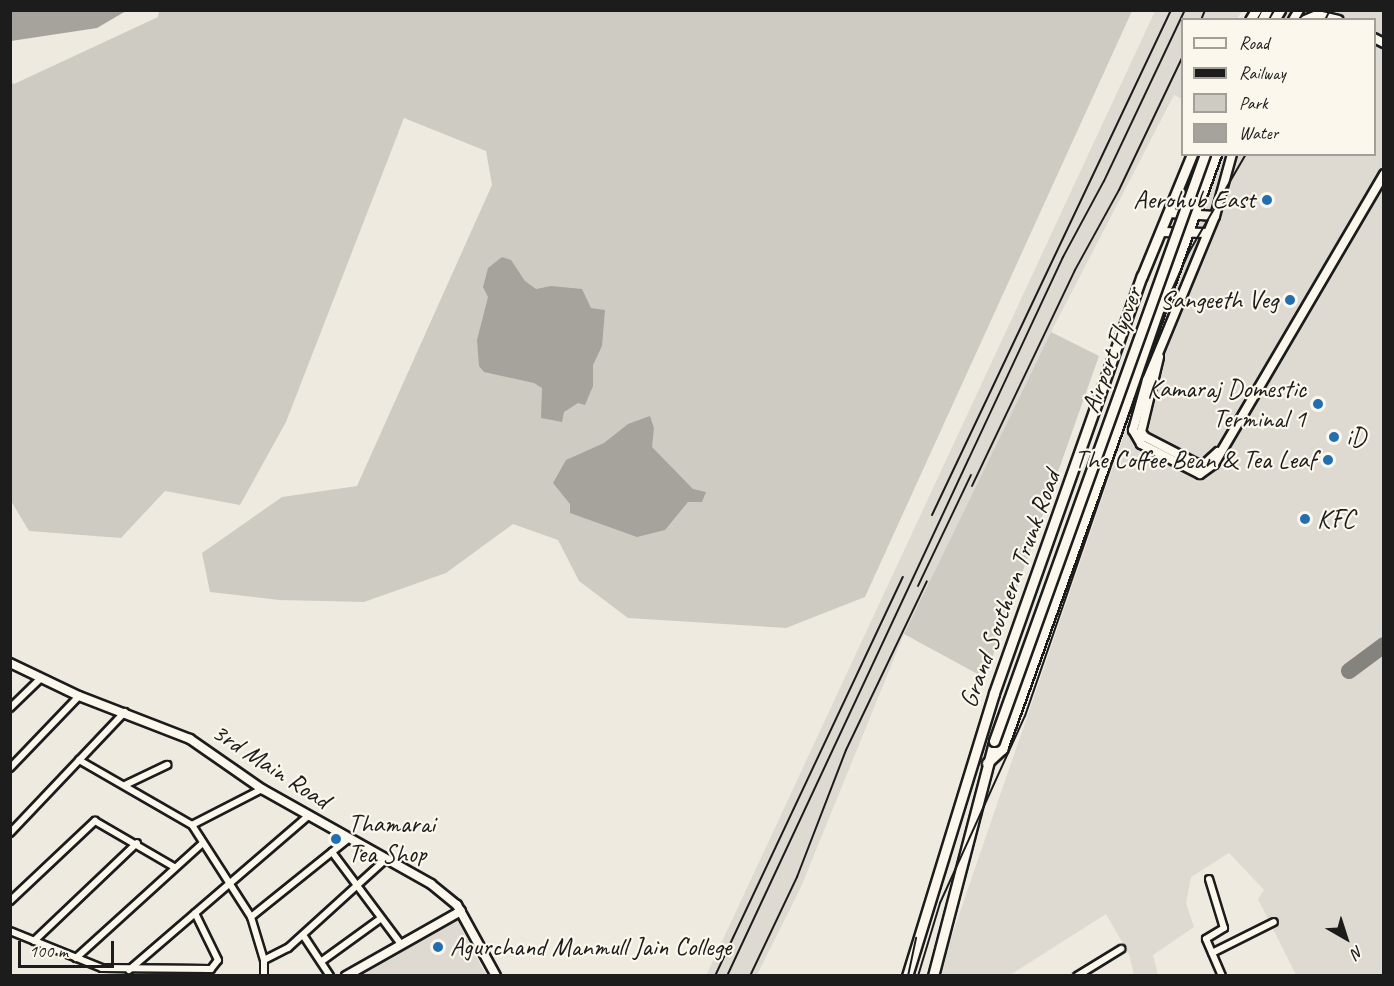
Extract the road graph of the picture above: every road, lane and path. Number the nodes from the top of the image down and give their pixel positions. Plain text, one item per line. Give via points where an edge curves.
1 (1310, 18) edge
2 (1330, 18) edge
3 (1190, 156) edge
4 (1204, 156) edge
5 (1215, 156) edge
6 (1232, 156) edge
7 (1383, 165) edge
8 (1383, 174) edge
9 (1169, 213) junction
10 (1194, 214) junction
11 (1215, 216) junction
12 (1161, 232) junction
13 (1187, 232) junction
14 (1207, 233) junction
15 (1159, 353) junction
16 (10, 663) edge
17 (41, 678) junction
18 (79, 696) junction
19 (10, 708) edge
20 (125, 712) junction
21 (79, 760) junction
22 (987, 763) junction
23 (167, 765) dead end
24 (10, 768) edge
25 (125, 785) junction
26 (262, 789) junction
27 (308, 816) junction
28 (192, 825) junction
29 (10, 833) edge
30 (348, 839) junction
31 (137, 843) junction
32 (203, 843) junction
33 (332, 852) junction
34 (386, 859) junction
35 (174, 867) junction
36 (1209, 879) dead end
37 (231, 882) junction
38 (357, 883) junction
39 (10, 901) edge
40 (461, 911) junction
41 (195, 913) junction
42 (251, 917) junction
43 (380, 919) junction
44 (1274, 922) dead end
45 (10, 931) edge
46 (303, 935) junction
47 (34, 941) junction
48 (400, 943) junction
49 (1121, 949) dead end
50 (1212, 953) junction
51 (76, 958) junction
52 (264, 960) junction
53 (322, 961) junction
54 (102, 968) junction
55 (129, 970) junction
56 (100, 975) edge
57 (264, 975) edge
58 (330, 975) edge
59 (345, 975) edge
60 (496, 975) edge
61 (907, 975) edge
62 (933, 975) edge
63 (1077, 975) edge
64 (1222, 975) edge

1 - 2 street
3 - 9 main road, Grand Southern Trunk Road
4 - 22 main road, Airport Flyover, bridge
5 - 10 main road
6 - 11 street
7 - 15 street via 1216,455 1197,464 1155,444 1142,432
8 - 15 street via 1209,471 1192,472 1134,438 1134,424
9 - 10 street
9 - 12 main road, Grand Southern Trunk Road
10 - 11 street
10 - 13 main road
11 - 14 street
12 - 13 street
12 - 61 main road, Grand Southern Trunk Road via 994,693
13 - 14 street
13 - 22 main road via 1002,749
14 - 15 street
16 - 17 street, 3rd Main Road
17 - 18 street, 3rd Main Road
17 - 19 street
18 - 20 street, 3rd Main Road
18 - 24 street
20 - 21 street
20 - 26 street, 3rd Main Road via 190,740
21 - 25 street
21 - 29 street
22 - 62 main road
23 - 25 street
25 - 28 street
26 - 27 street, 3rd Main Road
26 - 28 street
27 - 30 street, 3rd Main Road
27 - 37 street
28 - 32 street
30 - 33 street
30 - 34 street, 3rd Main Road
31 - 35 street
31 - 39 street via 100,822 92,822
31 - 47 street
32 - 35 street
32 - 37 street
33 - 38 street
33 - 42 street
34 - 38 street
34 - 40 street, 3rd Main Road via 431,884
35 - 51 street
36 - 50 street via 1224,928 1206,939
37 - 41 street
37 - 42 street
38 - 43 street
38 - 46 street
40 - 48 street
40 - 60 street, 3rd Main Road
41 - 55 street
41 - 55 street via 218,960 214,967
42 - 52 street
43 - 48 street
43 - 53 street
44 - 50 street
45 - 47 street
46 - 52 street via 282,953
46 - 53 street
47 - 51 street
48 - 59 street
49 - 63 street
50 - 64 street
51 - 54 street
52 - 57 street
53 - 58 street
54 - 55 street
54 - 56 street

